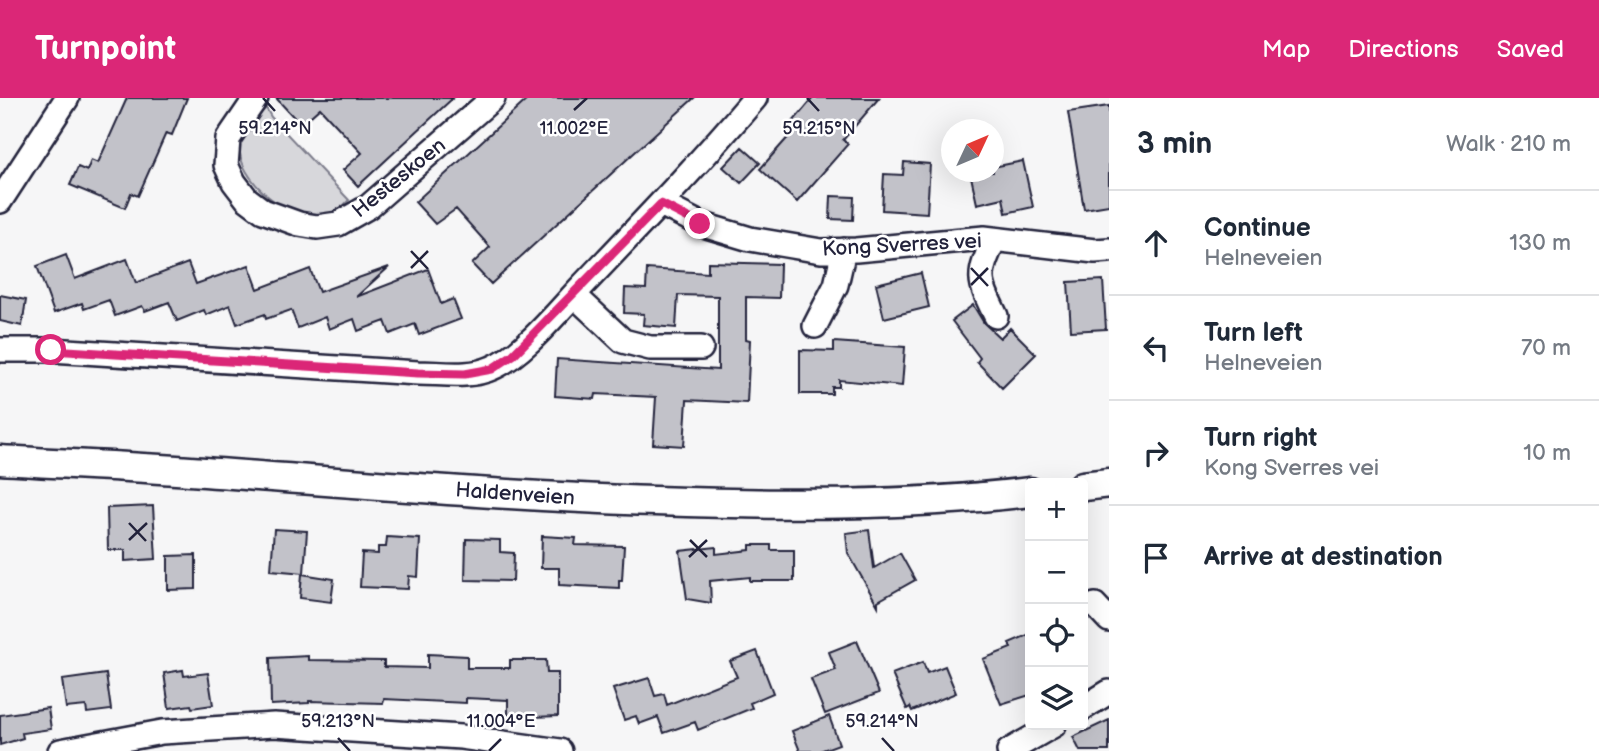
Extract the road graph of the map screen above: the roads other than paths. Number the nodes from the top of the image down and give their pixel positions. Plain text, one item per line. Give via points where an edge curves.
1 (67, 98) edge
2 (256, 98) edge
3 (493, 98) edge
4 (755, 98) edge
5 (0, 201) edge
6 (661, 204) junction
7 (994, 240) junction
8 (844, 250) junction
9 (1109, 250) edge
10 (574, 295) junction
11 (996, 316) dead end
12 (815, 326) dead end
13 (701, 348) dead end
14 (0, 350) edge
15 (0, 460) edge
16 (1109, 483) edge
17 (1088, 485) edge
18 (1025, 493) edge
19 (1109, 692) edge
20 (1088, 705) edge
21 (1045, 730) edge
22 (60, 751) edge
23 (560, 751) edge
24 (1009, 751) edge

1 - 5 street
2 - 3 street, Hesteskoen via 228,138 226,165 234,182 247,200 264,211 317,227 338,224 368,207
4 - 6 street
6 - 8 street, Kong Sverres vei via 700,224 750,239 821,251
6 - 10 street
7 - 8 street, Kong Sverres vei
7 - 9 street, Kong Sverres vei
7 - 11 street via 981,268 983,288
8 - 12 street via 836,285
10 - 13 street via 623,341 650,348
10 - 14 street via 513,355 492,369 465,374
15 - 18 main road, Haldenveien via 727,504 830,505
16 - 17 main road
19 - 20 street
21 - 24 street
22 - 23 street via 162,732 274,725 461,737

